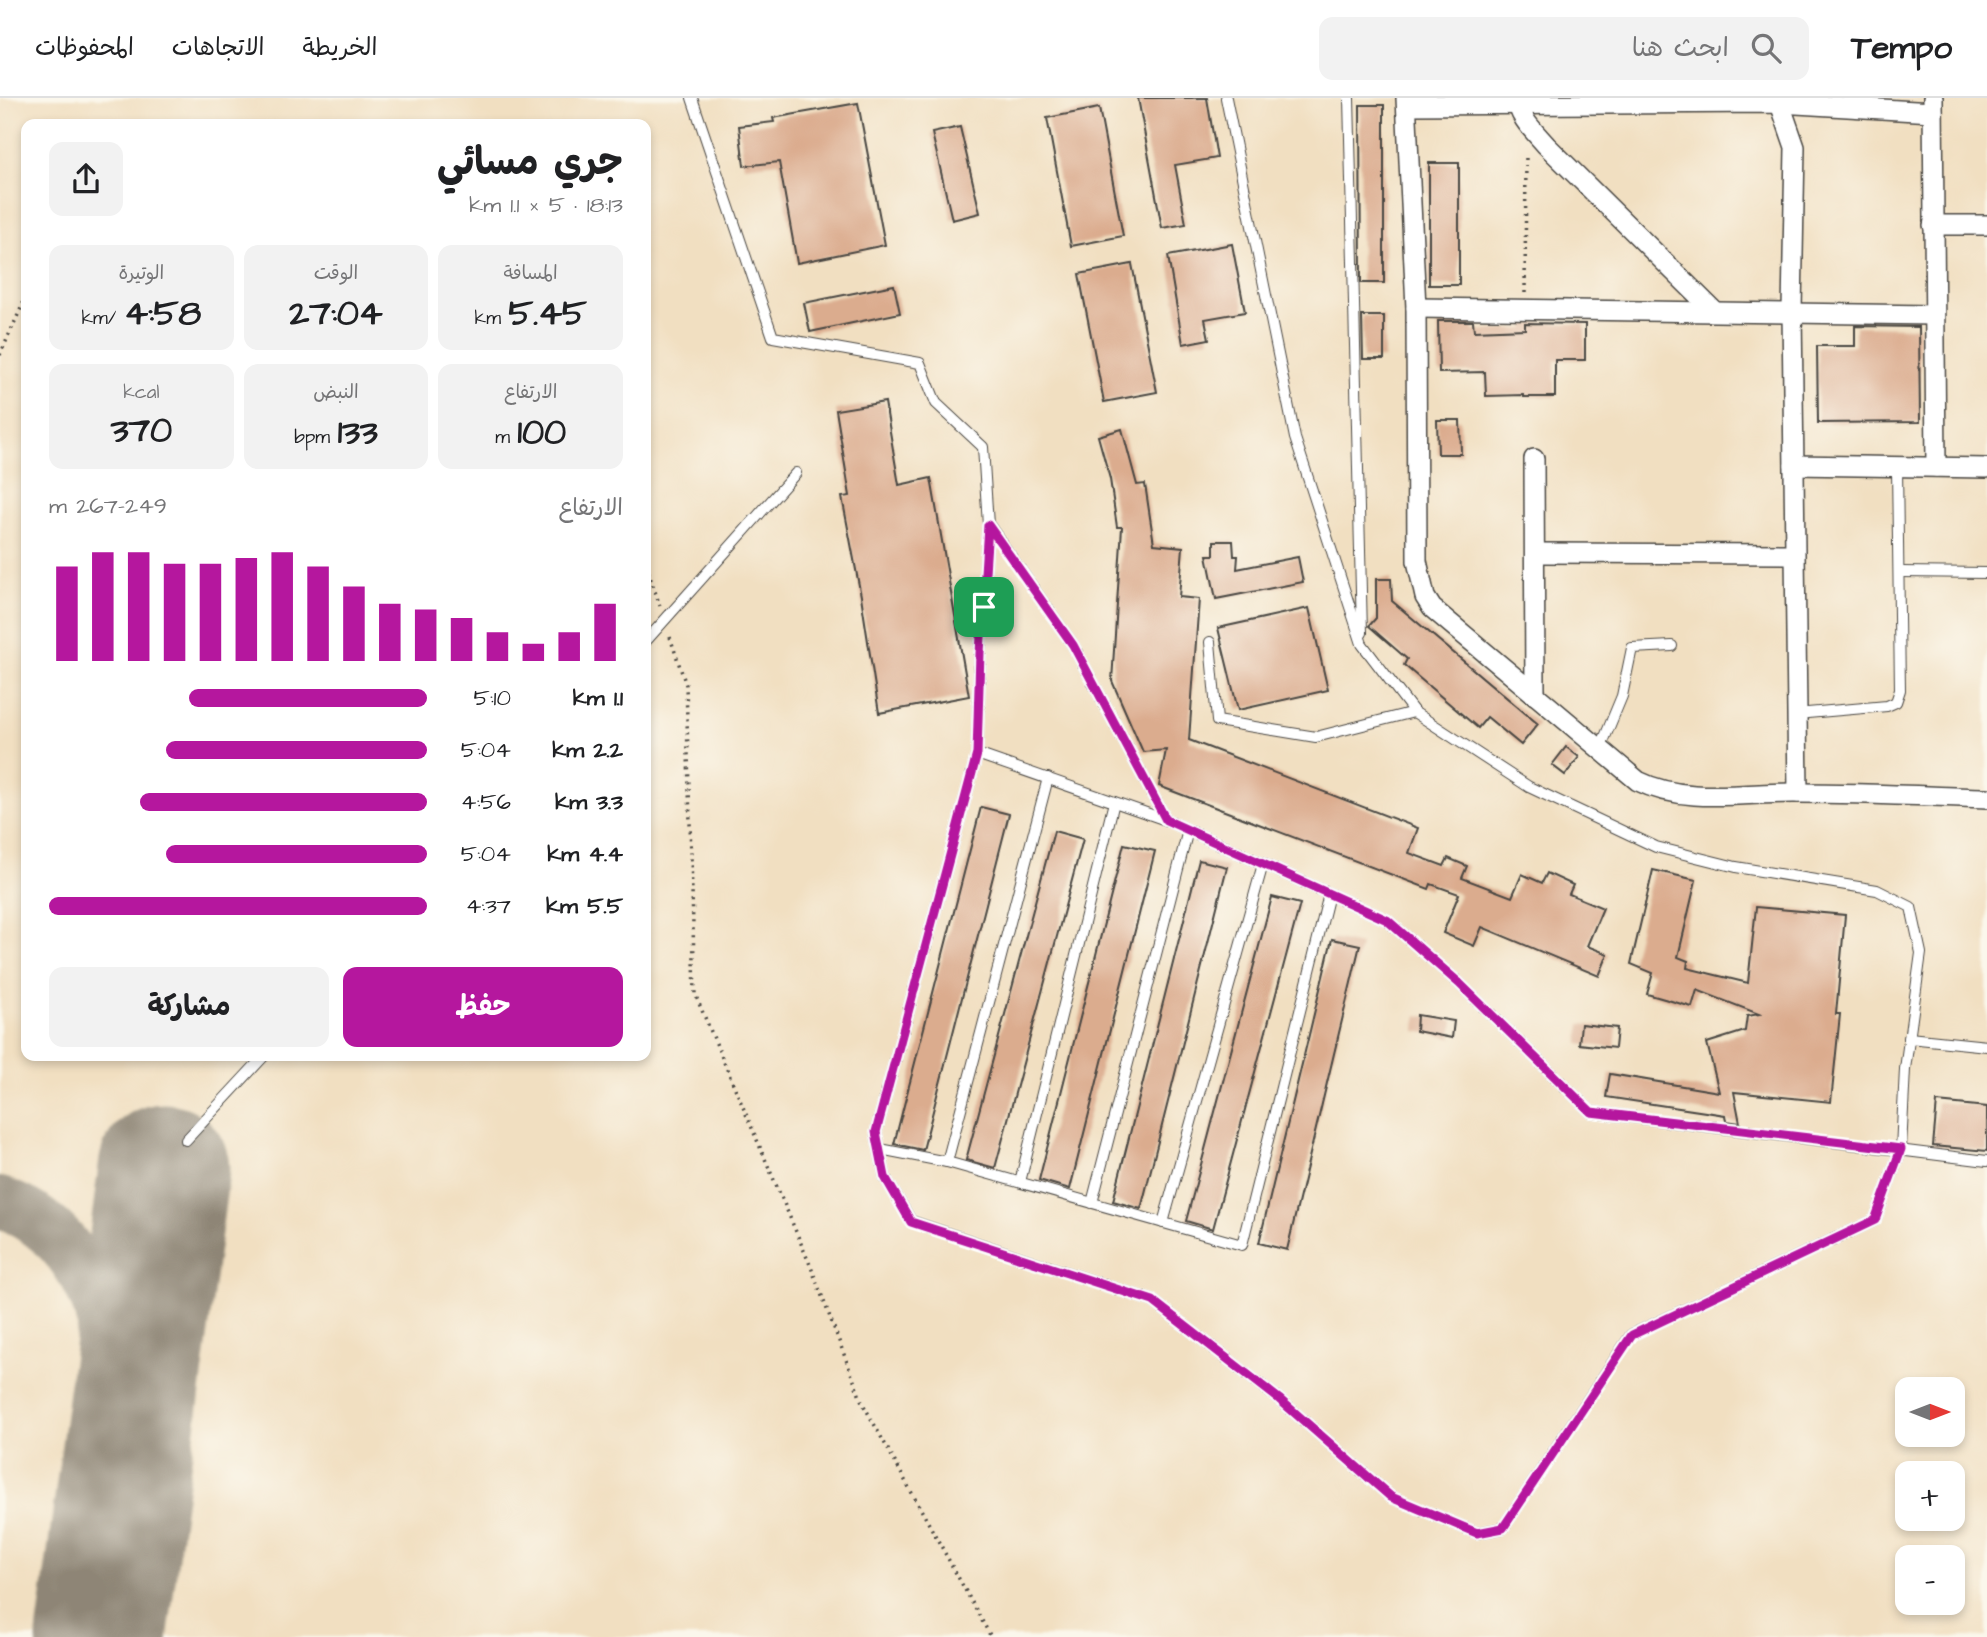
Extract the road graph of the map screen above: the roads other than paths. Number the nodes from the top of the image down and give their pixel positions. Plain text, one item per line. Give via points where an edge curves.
1 (692, 98) edge
2 (1226, 98) edge
3 (1349, 98) edge
4 (1517, 101) edge
5 (1779, 101) edge
6 (1407, 102) edge
7 (1933, 105) edge
8 (1933, 225) junction
9 (1987, 225) edge
10 (1416, 308) junction
11 (1714, 311) junction
12 (1792, 312) junction
13 (1934, 314) junction
14 (1535, 459) dead end
15 (1794, 465) junction
16 (1897, 467) junction
17 (1936, 467) junction
18 (1987, 468) edge
19 (796, 473) dead end
20 (988, 525) junction
21 (1536, 553) junction
22 (1793, 554) junction
23 (1900, 572) junction
24 (1987, 573) edge
25 (651, 635) edge
26 (1210, 642) dead end
27 (1362, 644) junction
28 (1672, 646) dead end
29 (1535, 695) junction
30 (1414, 712) junction
31 (1796, 714) junction
32 (1600, 749) junction
33 (977, 754) junction
34 (1048, 778) junction
35 (1798, 793) junction
36 (1987, 798) edge
37 (1114, 802) junction
38 (1166, 820) junction
39 (1188, 830) junction
40 (1263, 864) junction
41 (1329, 894) junction
42 (1909, 1038) junction
43 (1987, 1046) edge
44 (259, 1061) edge
45 (186, 1140) dead end
46 (880, 1149) junction
47 (1901, 1149) junction
48 (1987, 1161) edge
49 (947, 1162) junction
50 (1020, 1182) junction
51 (1092, 1203) junction
52 (1163, 1223) junction

1 - 20 lane via 773,337 920,363 936,402 983,447
2 - 27 lane via 1295,438
3 - 27 lane
4 - 5 street
4 - 6 street
4 - 11 street via 1527,123
5 - 7 street
5 - 12 street via 1796,147
6 - 10 street
7 - 8 street
8 - 9 street
8 - 13 street
10 - 11 street
10 - 29 street via 1417,561 1425,597 1432,608
11 - 12 street
12 - 13 street
12 - 15 street
13 - 17 street
14 - 21 street
15 - 16 street
15 - 22 street
16 - 17 street
16 - 23 lane
17 - 18 street
19 - 25 lane
20 - 33 lane
20 - 38 lane via 1073,645
21 - 22 street
21 - 29 street
22 - 31 street
23 - 24 lane
23 - 31 lane via 1900,691 1896,702
26 - 30 lane via 1217,721 1316,737
27 - 30 lane
28 - 32 lane via 1632,648 1622,696
29 - 32 street
30 - 42 lane via 1529,787 1656,847 1736,867 1877,890 1911,908 1921,953
31 - 35 street
32 - 35 street via 1638,781 1667,792
33 - 34 lane
33 - 46 lane via 876,1132
34 - 37 lane
34 - 49 lane
35 - 36 street
37 - 38 lane
37 - 50 lane
38 - 39 lane
39 - 40 lane
39 - 51 lane
40 - 41 lane
40 - 52 lane
41 - 47 lane via 1387,920 1591,1112
41 - 52 lane via 1242,1245
42 - 43 lane
42 - 47 lane
44 - 45 lane
46 - 47 lane via 885,1177 911,1222 1153,1301 1279,1399 1391,1497 1477,1533 1503,1528 1632,1335 1875,1220
46 - 49 lane
47 - 48 lane
49 - 50 lane
50 - 51 lane
51 - 52 lane

